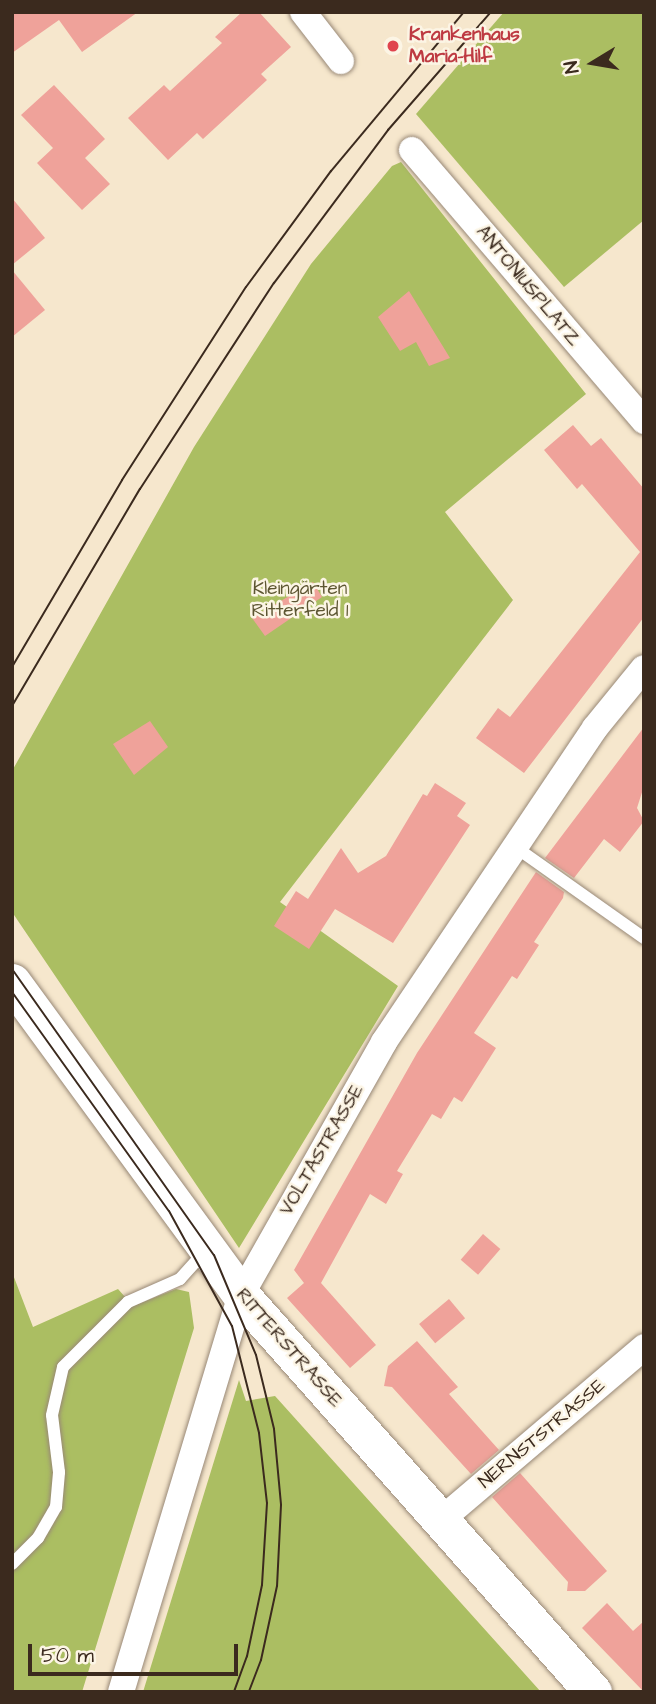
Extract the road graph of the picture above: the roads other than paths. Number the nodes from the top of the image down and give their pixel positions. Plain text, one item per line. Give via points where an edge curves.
1 (303, 12) edge
2 (341, 61) dead end
3 (412, 150) dead end
4 (644, 421) edge
5 (644, 668) edge
6 (514, 846) junction
7 (644, 938) edge
8 (12, 982) edge
9 (206, 1250) junction
10 (241, 1294) junction
11 (644, 1347) edge
12 (440, 1520) junction
13 (12, 1564) edge
14 (121, 1692) edge
15 (593, 1692) edge

1 - 2 street
3 - 4 street, ANTONIUSPLATZ
5 - 6 street, VOLTASTRASSE via 595,728
6 - 7 lane
6 - 10 street, VOLTASTRASSE via 384,1041
8 - 9 main road, RITTERSTRASSE
9 - 10 main road, RITTERSTRASSE
9 - 13 lane via 180,1279 128,1302 63,1367 52,1415 59,1472 56,1507 38,1538
10 - 12 main road, RITTERSTRASSE
10 - 14 street, VOLTASTRASSE
11 - 12 street, NERNSTSTRASSE
12 - 15 main road, RITTERSTRASSE

